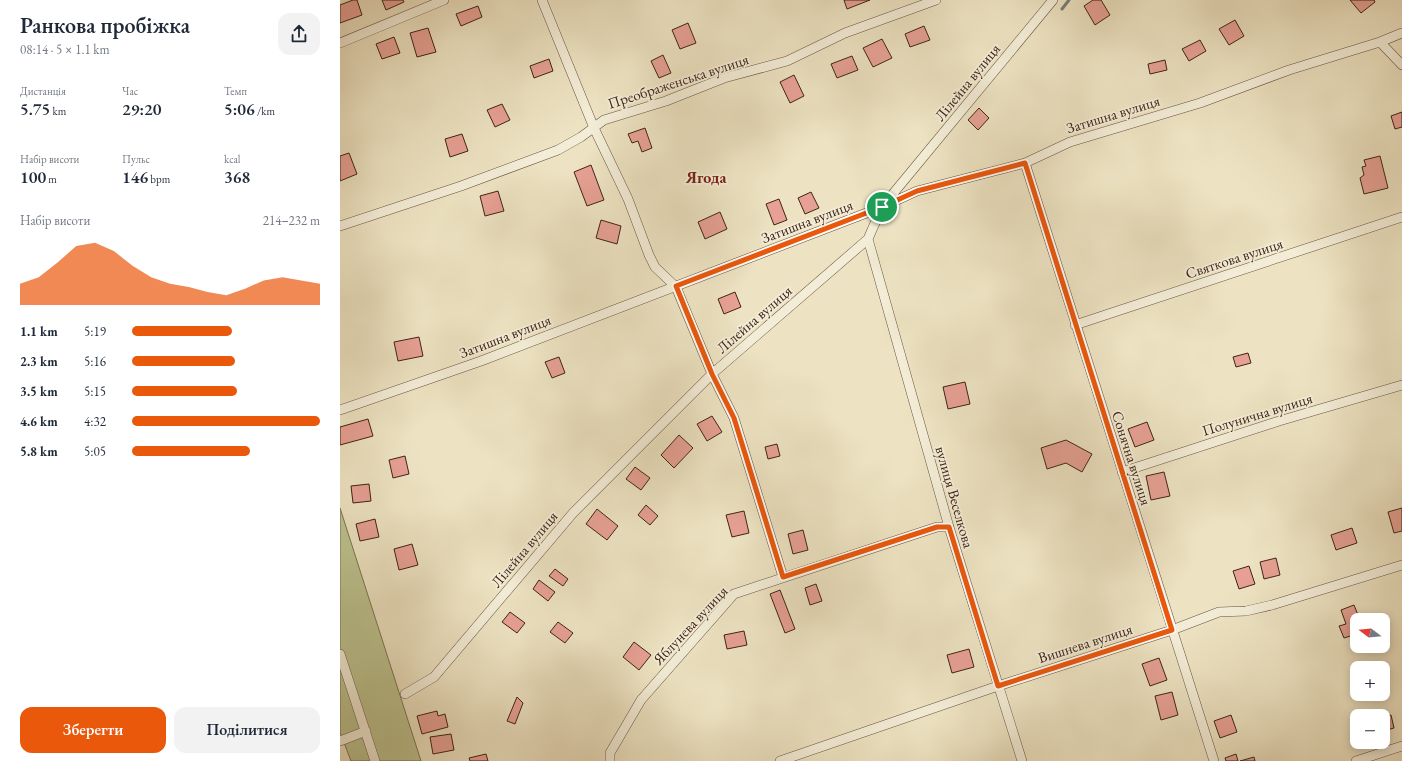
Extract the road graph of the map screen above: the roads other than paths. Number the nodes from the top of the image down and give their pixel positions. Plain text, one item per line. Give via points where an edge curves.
1 (444, 0) edge
2 (542, 0) edge
3 (936, 0) edge
4 (1053, 0) edge
5 (1402, 32) edge
6 (1380, 42) junction
7 (340, 43) edge
8 (1402, 65) edge
9 (594, 128) junction
10 (1025, 163) junction
11 (882, 207) junction
12 (1402, 217) edge
13 (340, 226) edge
14 (868, 239) junction
15 (676, 286) junction
16 (1075, 325) junction
17 (712, 374) junction
18 (1402, 386) edge
19 (340, 410) edge
20 (1122, 472) junction
21 (949, 527) junction
22 (1402, 565) edge
23 (783, 577) junction
24 (1172, 630) junction
25 (340, 654) edge
26 (998, 686) junction
27 (405, 694) dead end
28 (366, 731) junction
29 (340, 741) edge
30 (1402, 746) edge
31 (375, 761) edge
32 (610, 761) edge
33 (780, 761) edge
34 (1022, 761) edge
35 (1214, 761) edge
36 (1356, 761) edge

1 - 7 street
2 - 9 street
3 - 9 street, Преображенська вулиця via 845,33 787,60 724,78 666,101 604,120
4 - 11 street, Лілейна вулиця
5 - 6 street, Затишна вулиця
6 - 8 street
6 - 10 street, Затишна вулиця via 1070,142
9 - 13 street, Преображенська вулиця via 558,150 447,191
9 - 15 street via 628,199 655,267
10 - 11 street, Затишна вулиця via 917,191
10 - 16 street, Сонячна вулиця
11 - 14 street, Лілейна вулиця
11 - 15 street, Затишна вулиця
12 - 16 street, Святкова вулиця
14 - 17 street, Лілейна вулиця
14 - 21 street, вулиця Веселкова
15 - 17 street
15 - 19 street, Затишна вулиця via 481,361
16 - 20 street, Сонячна вулиця
17 - 23 street via 734,418
17 - 27 street, Лілейна вулиця via 574,513 434,677
18 - 20 street, Полунична вулиця via 1279,421
20 - 24 street, Сонячна вулиця
21 - 23 street, Яблунева вулиця via 937,527
21 - 26 street, вулиця Веселкова
22 - 24 street, Вишнева вулиця via 1272,605 1219,612
23 - 32 street, Яблунева вулиця via 734,594 722,606 641,700 610,753
24 - 26 street, Вишнева вулиця
24 - 35 street, Сонячна вулиця
25 - 28 street
26 - 33 street, Вишнева вулиця
26 - 34 street, вулиця Веселкова
28 - 29 street
28 - 31 street
30 - 36 street

